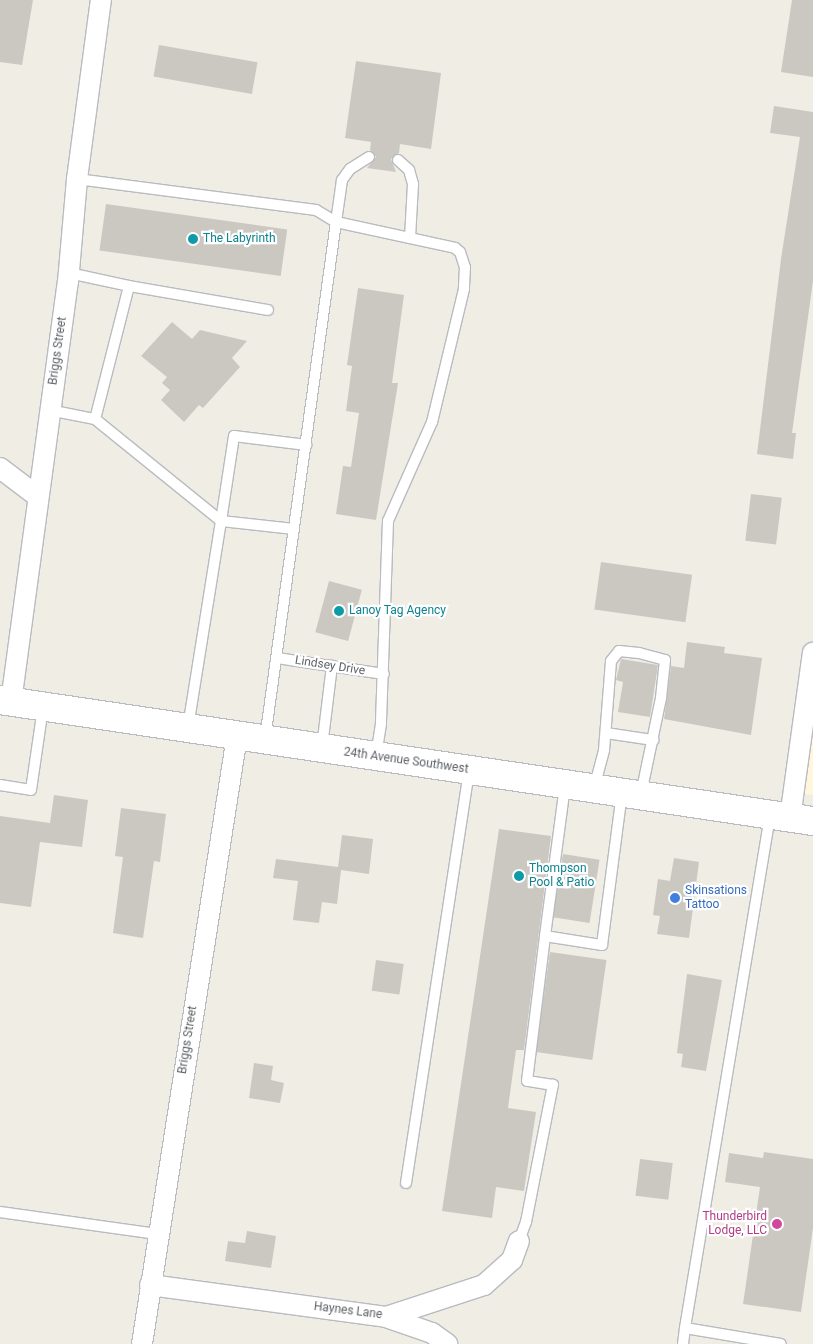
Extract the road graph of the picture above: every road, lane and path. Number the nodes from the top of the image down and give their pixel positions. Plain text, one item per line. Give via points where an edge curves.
1 (101, 0) edge
2 (369, 157) dead end
3 (398, 160) dead end
4 (76, 179) junction
5 (336, 222) junction
6 (410, 238) junction
7 (69, 273) junction
8 (128, 286) junction
9 (268, 310) dead end
10 (49, 410) junction
11 (95, 420) junction
12 (306, 445) junction
13 (0, 468) edge
14 (37, 496) junction
15 (221, 521) junction
16 (294, 529) junction
17 (813, 653) edge
18 (277, 658) junction
19 (332, 666) junction
20 (384, 674) junction
21 (6, 701) edge
22 (43, 706) junction
23 (188, 728) junction
24 (606, 733) junction
25 (237, 736) junction
26 (265, 740) junction
27 (653, 740) junction
28 (322, 749) junction
29 (376, 756) junction
30 (470, 770) junction
31 (0, 785) edge
32 (565, 785) junction
33 (594, 790) junction
34 (631, 794) junction
35 (791, 818) edge
36 (545, 936) junction
37 (406, 1182) dead end
38 (0, 1212) edge
39 (157, 1234) junction
40 (519, 1241) joint
41 (150, 1285) junction
42 (386, 1317) junction
43 (685, 1328) junction
44 (142, 1344) edge
45 (447, 1344) edge
46 (683, 1344) edge
47 (781, 1344) edge

1 - 4 street, Briggs Street
2 - 5 lane via 350,169 342,180
3 - 6 lane via 409,170 413,184
4 - 5 lane via 316,210
4 - 7 street, Briggs Street
5 - 6 lane
5 - 12 lane
6 - 20 lane via 460,252 465,267 464,289 432,422 388,521
7 - 8 lane
7 - 10 street, Briggs Street
8 - 9 lane
8 - 11 lane
10 - 11 lane
10 - 14 street, Briggs Street
11 - 15 lane
12 - 15 lane via 234,436
12 - 16 lane
13 - 14 street
14 - 21 street, Briggs Street
15 - 16 lane
15 - 23 lane
16 - 18 lane
17 - 35 street
18 - 19 lane, Lindsey Drive
18 - 26 lane
19 - 20 lane, Lindsey Drive
19 - 28 lane
20 - 29 lane
21 - 22 main road, 24th Avenue Southwest
22 - 23 main road, 24th Avenue Southwest
22 - 31 lane via 31,790
23 - 25 main road, 24th Avenue Southwest
24 - 27 lane
24 - 27 lane via 611,660 619,651 639,653 665,660
24 - 33 lane
25 - 26 main road, 24th Avenue Southwest
25 - 39 street, Briggs Street
26 - 28 main road, 24th Avenue Southwest
27 - 34 lane
28 - 29 main road, 24th Avenue Southwest
29 - 30 main road, 24th Avenue Southwest
30 - 32 main road, 24th Avenue Southwest
30 - 37 lane
32 - 33 main road, 24th Avenue Southwest
32 - 36 lane
33 - 34 main road, 24th Avenue Southwest
34 - 35 main road, 24th Avenue Southwest
34 - 36 lane via 602,945
35 - 43 lane
36 - 40 lane via 527,1081 552,1085 526,1222
38 - 39 lane
39 - 41 street, Briggs Street
40 - 42 street, Haynes Lane via 512,1260 484,1285
41 - 42 street, Haynes Lane
41 - 44 street, Briggs Street
42 - 45 street via 432,1333
43 - 46 lane
43 - 47 lane

